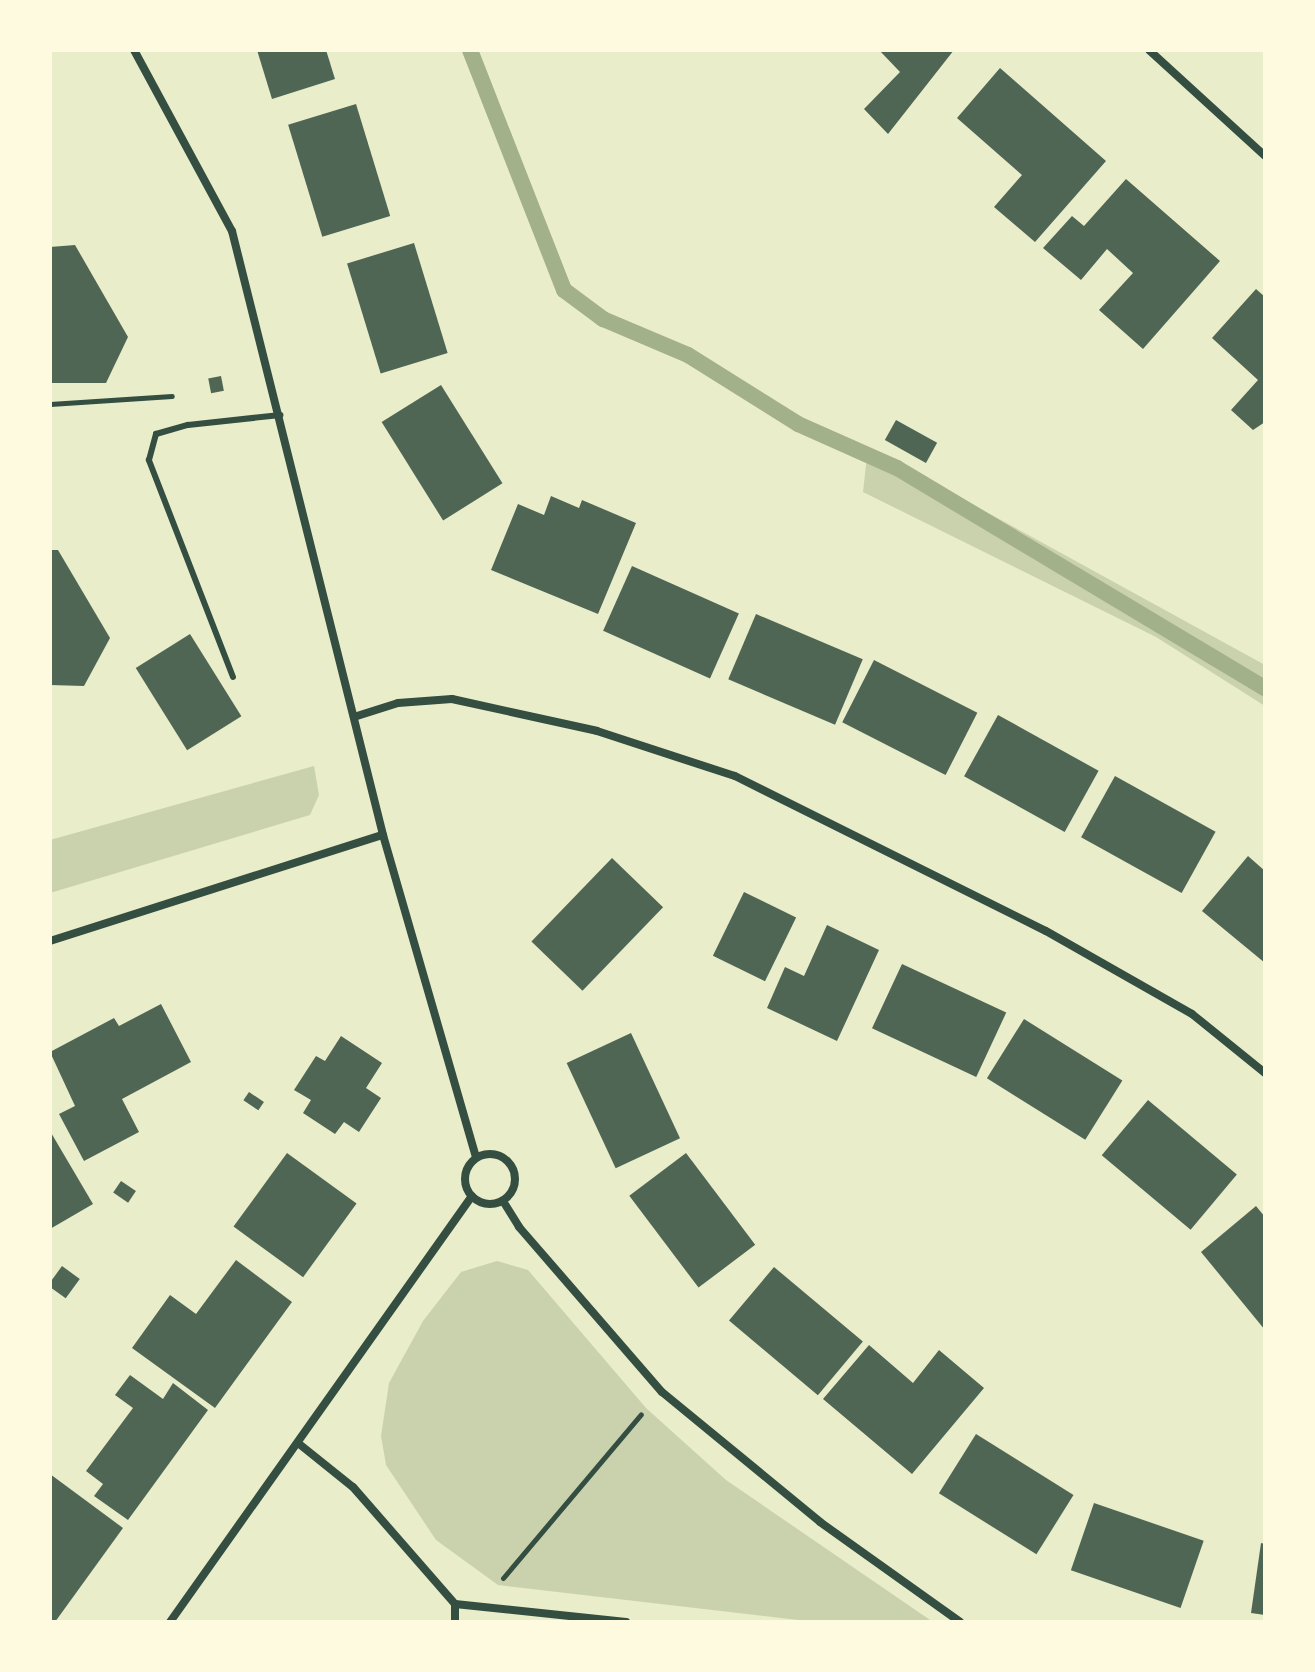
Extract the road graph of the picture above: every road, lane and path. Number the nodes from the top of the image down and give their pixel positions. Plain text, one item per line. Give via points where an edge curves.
1 (134, 50) edge
2 (1149, 50) edge
3 (1265, 156) edge
4 (280, 415) junction
5 (233, 677) dead end
6 (357, 716) junction
7 (383, 835) junction
8 (50, 941) edge
9 (1265, 1073) edge
10 (476, 1158) junction
11 (472, 1196) junction
12 (503, 1201) junction
13 (646, 1408) dead end
14 (298, 1443) junction
15 (498, 1585) dead end
16 (455, 1604) junction
17 (170, 1622) edge
18 (455, 1622) edge
19 (626, 1622) edge
20 (960, 1622) edge

1 - 4 street via 232,231
2 - 3 street
4 - 5 lane via 188,425 156,434 149,460
4 - 6 street
6 - 7 street
6 - 9 street via 398,703 452,699 597,731 735,776 1046,931 1192,1014
7 - 8 street
7 - 10 street
10 - 11 street via 465,1180
10 - 12 street via 491,1154 511,1166 515,1181
11 - 12 street via 486,1204
11 - 14 street
12 - 20 street via 519,1227 662,1392 820,1522
13 - 15 path
14 - 16 street via 353,1487
14 - 17 street
16 - 18 street
16 - 19 street

